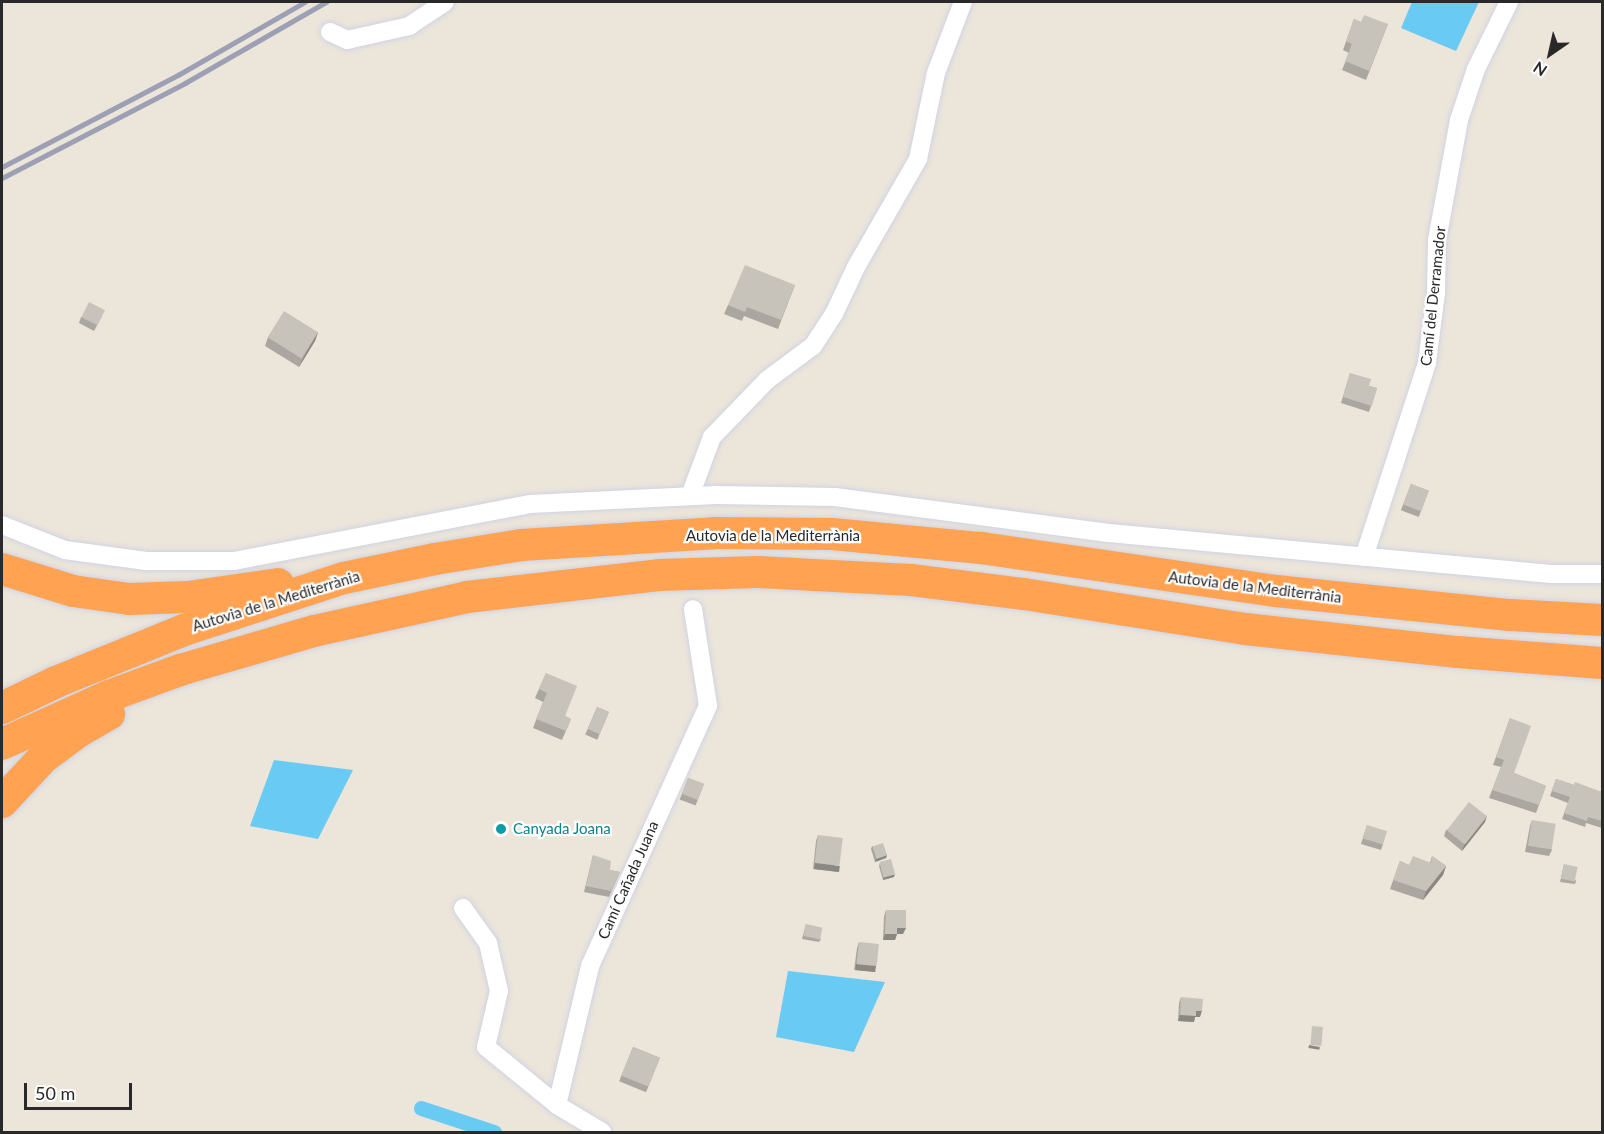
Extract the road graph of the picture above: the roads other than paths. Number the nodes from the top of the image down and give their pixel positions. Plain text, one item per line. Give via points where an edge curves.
1 (445, 2) edge
2 (963, 2) edge
3 (1509, 2) edge
4 (330, 32) dead end
5 (690, 496) junction
6 (2, 525) edge
7 (1364, 557) junction
8 (2, 569) edge
9 (1602, 574) edge
10 (344, 578) junction
11 (693, 609) dead end
12 (1602, 620) edge
13 (1602, 663) edge
14 (180, 670) junction
15 (2, 708) edge
16 (2, 744) edge
17 (2, 802) edge
18 (463, 908) dead end
19 (557, 1105) junction
20 (602, 1132) edge

1 - 4 street via 409,26 347,40
2 - 5 street via 936,73 918,159 856,267 834,314 813,346 767,380 712,437
3 - 7 street, Camí del Derramador via 1476,69 1459,120 1437,240 1436,293 1427,363
5 - 6 street via 530,504 234,561 146,561 64,550
5 - 7 street via 835,497 1108,533
7 - 9 street via 1551,574
8 - 10 highway via 73,591 129,599 188,597
10 - 12 highway, Autovia de la Mediterrània via 521,545 715,533 832,534 981,548 1288,592 1510,615
10 - 15 highway, Autovia de la Mediterrània via 184,630
11 - 19 street, Camí Cañada Juana via 708,706 590,966
13 - 14 highway via 1245,629 911,580 758,572 659,574 467,597 314,631
14 - 16 highway via 109,696
14 - 17 highway via 149,694 78,732 44,757
18 - 19 street via 488,944 499,991 486,1047
19 - 20 street

